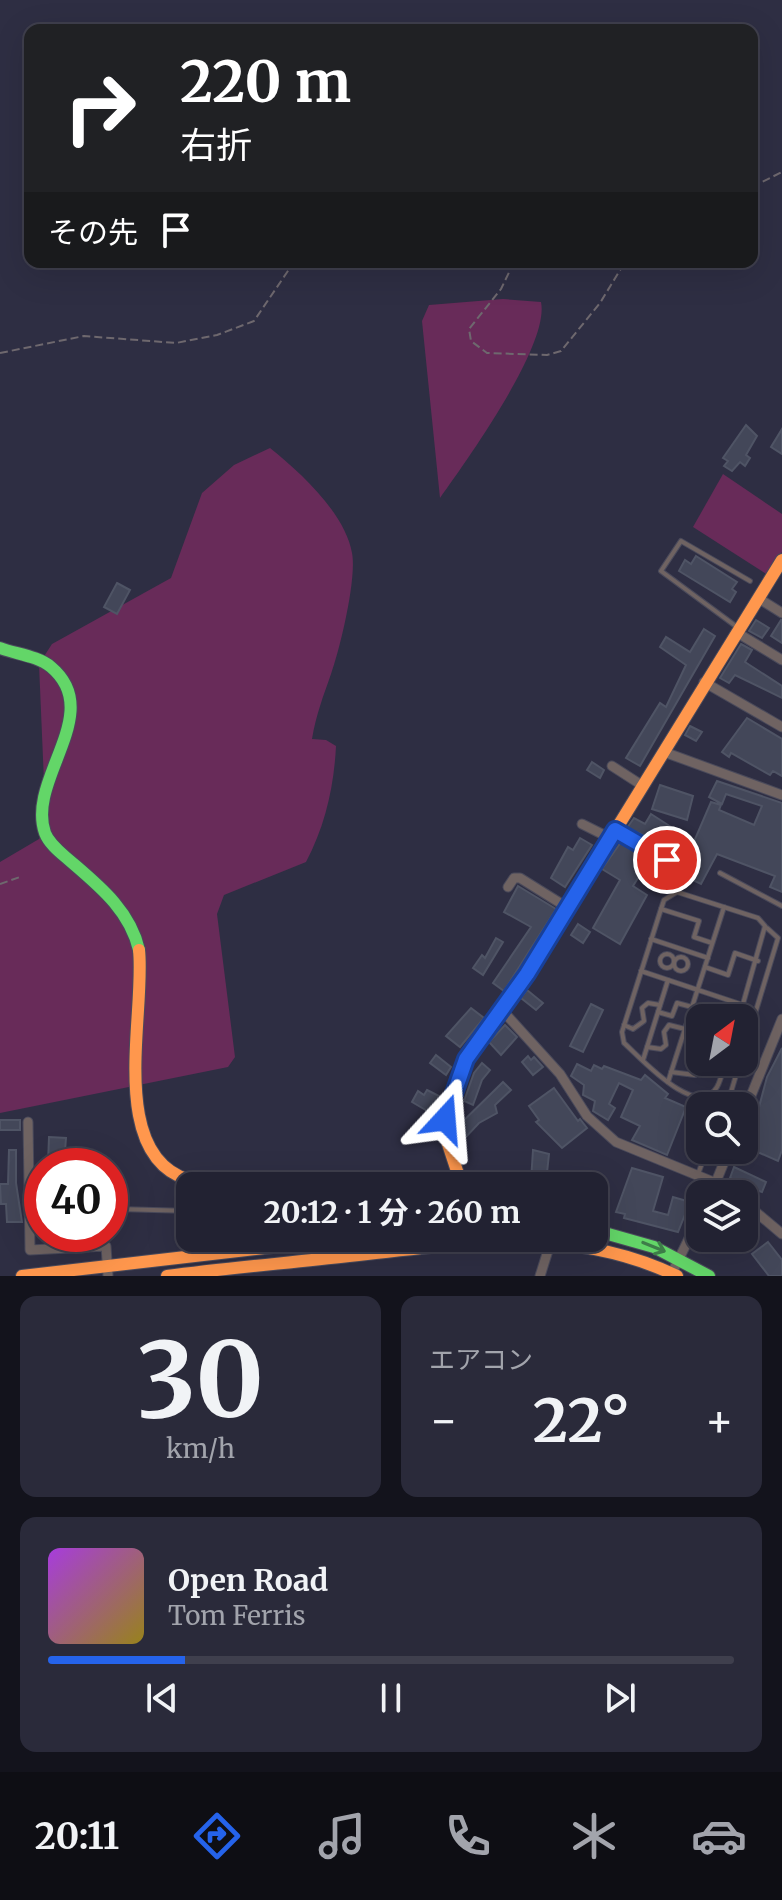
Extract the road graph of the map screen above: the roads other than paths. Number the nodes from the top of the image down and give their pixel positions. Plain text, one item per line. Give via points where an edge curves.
1 (782, 560) edge
2 (750, 581) dead end
3 (758, 598) junction
4 (782, 613) edge
5 (737, 630) junction
6 (0, 648) edge
7 (782, 660) edge
8 (704, 682) junction
9 (782, 727) edge
10 (664, 752) junction
11 (612, 766) dead end
12 (643, 786) junction
13 (782, 795) edge
14 (582, 824) dead end
15 (613, 834) junction
16 (667, 860) dead end
17 (720, 873) dead end
18 (508, 887) dead end
19 (782, 906) edge
20 (724, 907) junction
21 (568, 908) junction
22 (661, 909) junction
23 (765, 926) junction
24 (651, 939) junction
25 (712, 943) junction
26 (646, 954) junction
27 (660, 958) junction
28 (708, 958) junction
29 (758, 961) junction
30 (674, 963) junction
31 (705, 967) junction
32 (678, 970) junction
33 (641, 971) junction
34 (671, 981) junction
35 (697, 990) junction
36 (693, 1004) edge
37 (740, 1004) edge
38 (743, 1004) edge
39 (758, 1004) edge
40 (660, 1005) junction
41 (686, 1006) edge
42 (502, 1010) junction
43 (658, 1012) junction
44 (782, 1019) edge
45 (624, 1025) junction
46 (686, 1026) edge
47 (685, 1029) junction
48 (647, 1047) junction
49 (643, 1060) junction
50 (671, 1072) junction
51 (686, 1074) edge
52 (668, 1082) junction
53 (752, 1092) edge
54 (686, 1094) edge
55 (28, 1122) dead end
56 (28, 1148) edge
57 (702, 1164) edge
58 (176, 1172) edge
59 (457, 1172) edge
60 (697, 1176) junction
61 (708, 1180) edge
62 (128, 1209) edge
63 (176, 1211) edge
64 (758, 1214) edge
65 (608, 1234) edge
66 (782, 1234) edge
67 (686, 1245) edge
68 (222, 1252) edge
69 (323, 1252) edge
70 (375, 1252) edge
71 (548, 1252) edge
72 (608, 1252) edge
73 (181, 1257) junction
74 (680, 1257) junction
75 (324, 1258) junction
76 (107, 1271) edge
77 (674, 1274) edge
78 (182, 1275) edge
79 (22, 1276) edge
80 (167, 1276) edge
81 (540, 1276) edge
82 (709, 1276) edge

1 - 3 main road
2 - 5 lane via 681,541 661,571
3 - 4 street
3 - 5 main road
5 - 7 street
5 - 8 main road
6 - 58 main road via 50,666 70,695 60,753 42,799 45,836 112,900 139,945 138,1117 152,1153
8 - 9 street
8 - 10 main road
10 - 12 main road
10 - 13 street
11 - 12 street
12 - 15 main road
14 - 15 street
15 - 16 street
15 - 21 main road
17 - 19 lane
18 - 21 street via 520,878
20 - 22 lane via 677,892
20 - 23 lane via 758,918
20 - 25 lane
21 - 42 main road
22 - 24 lane
22 - 25 lane via 699,921 694,937
23 - 29 lane
23 - 39 lane via 778,938
24 - 26 lane
24 - 28 lane
25 - 28 lane
26 - 27 lane
26 - 33 lane
27 - 30 lane via 668,953
27 - 30 lane via 665,968
28 - 31 lane
29 - 31 lane via 735,953 728,975
29 - 38 lane
30 - 32 lane
30 - 32 lane via 680,957 688,962 685,970
31 - 35 lane
32 - 34 lane
33 - 34 lane
33 - 45 lane
34 - 35 lane
34 - 40 lane
35 - 36 lane
35 - 37 lane
40 - 43 lane
40 - 45 lane via 642,1008 640,1026
41 - 43 lane via 677,1003 672,1016
42 - 59 main road via 466,1059 445,1119
42 - 60 street via 560,1074 587,1116 616,1142
43 - 48 lane
44 - 53 street
45 - 49 lane via 624,1043
46 - 47 lane
47 - 48 lane via 669,1025 666,1045
47 - 50 lane
48 - 49 lane
49 - 52 lane
50 - 51 lane
50 - 52 lane
52 - 54 lane
55 - 56 street
57 - 60 lane
60 - 61 street
62 - 63 lane
64 - 66 street
65 -> 74 main road
67 - 74 street
68 - 73 main road
69 - 75 street
70 - 75 main road
71 - 81 street
72 - 77 main road
73 - 76 main road
73 - 78 street
74 - 77 street
74 - 82 main road
75 - 78 main road
76 - 79 main road
78 - 80 main road

